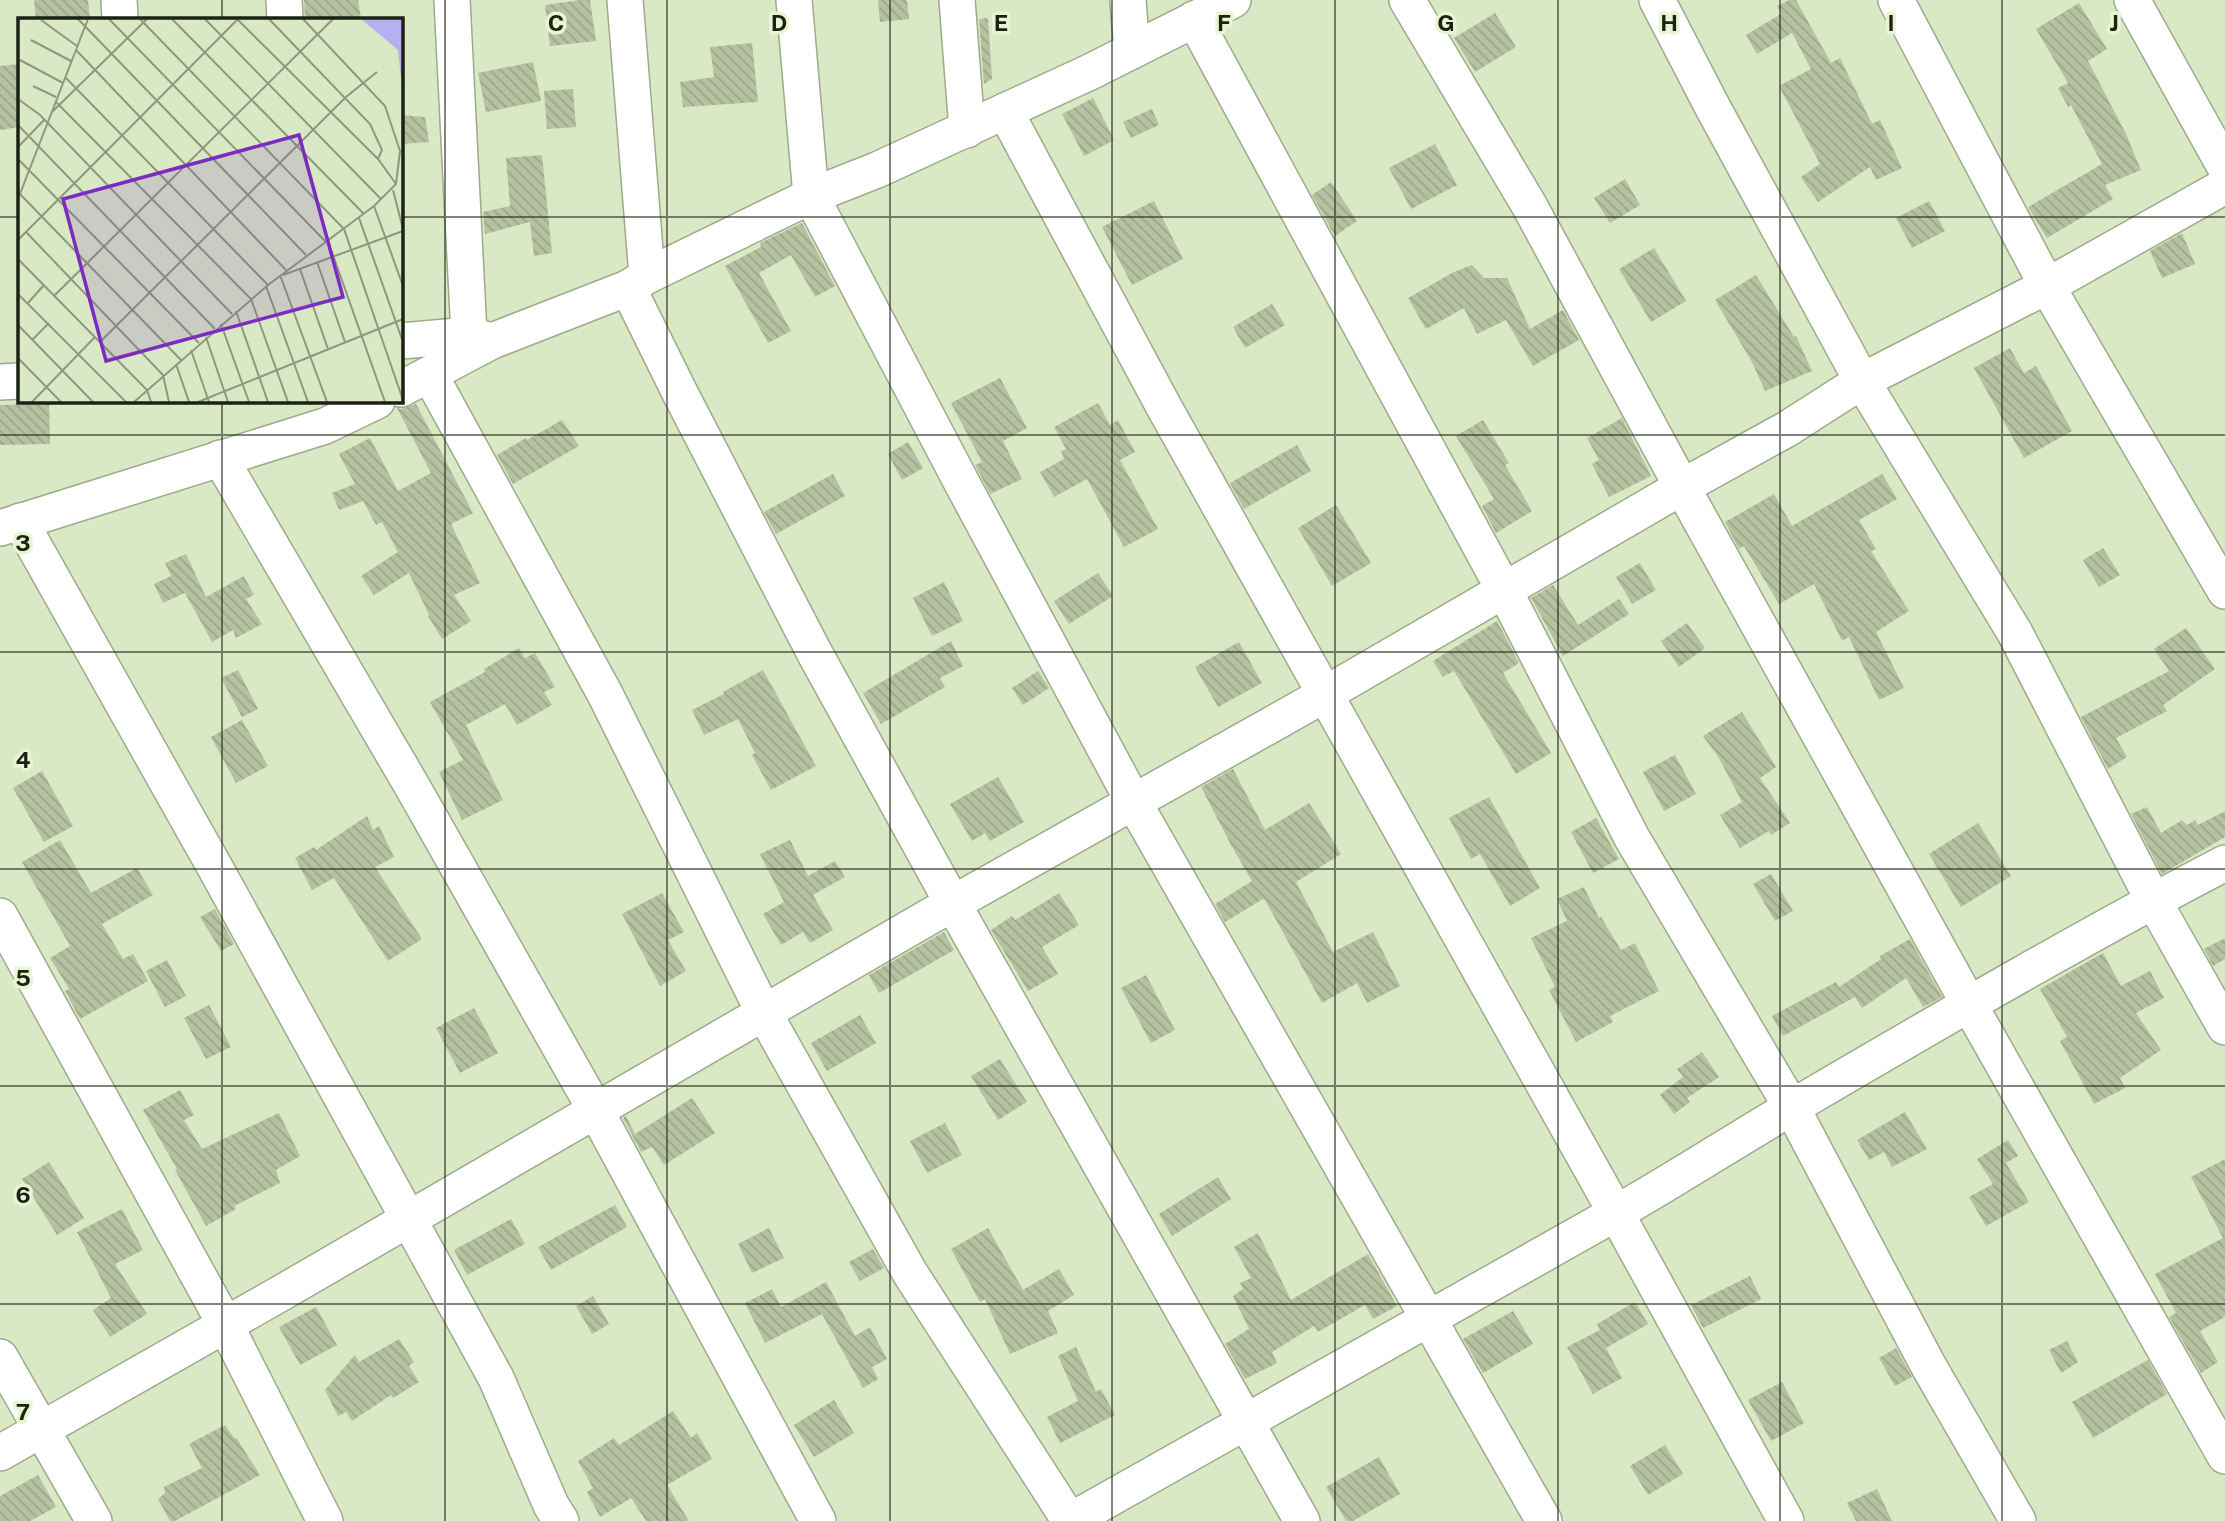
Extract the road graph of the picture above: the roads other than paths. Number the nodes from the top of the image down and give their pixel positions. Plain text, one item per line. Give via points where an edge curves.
1 (119, 0) edge
2 (284, 0) edge
3 (452, 0) edge
4 (625, 0) edge
5 (794, 0) edge
6 (957, 0) edge
7 (1128, 0) edge
8 (1233, 0) edge
9 (1408, 0) edge
10 (1657, 0) edge
11 (1896, 0) edge
12 (2132, 0) edge
13 (120, 18) edge
14 (285, 18) edge
15 (1194, 19) junction
16 (1132, 51) junction
17 (1005, 111) junction
18 (967, 130) junction
19 (2225, 167) edge
20 (2225, 186) edge
21 (811, 196) junction
22 (637, 282) junction
23 (2047, 286) junction
24 (481, 338) junction
25 (402, 341) edge
26 (18, 381) edge
27 (415, 382) edge
28 (1862, 382) junction
29 (0, 383) edge
30 (375, 402) edge
31 (220, 458) junction
32 (1682, 487) junction
33 (10, 525) edge
34 (1504, 590) junction
35 (2225, 591) edge
36 (1324, 695) junction
37 (1133, 802) junction
38 (2225, 863) edge
39 (2153, 900) junction
40 (953, 904) junction
41 (0, 916) edge
42 (1970, 1006) junction
43 (764, 1013) junction
44 (2225, 1027) edge
45 (1792, 1108) junction
46 (596, 1111) junction
47 (1616, 1213) junction
48 (407, 1220) junction
49 (1429, 1319) junction
50 (225, 1324) junction
51 (0, 1357) edge
52 (1244, 1422) junction
53 (42, 1430) junction
54 (0, 1453) edge
55 (2225, 1456) edge
56 (94, 1521) edge
57 (324, 1521) edge
58 (561, 1521) edge
59 (818, 1521) edge
60 (1070, 1521) edge
61 (1302, 1521) edge
62 (1544, 1521) edge
63 (1786, 1521) edge
64 (2018, 1521) edge

1 - 13 street
2 - 14 street
3 - 24 street
4 - 22 street
5 - 21 street
6 - 18 street
7 - 16 street
8 - 15 street
9 - 32 street via 1529,205
10 - 28 street
11 - 23 street
12 - 19 street
15 - 16 street
15 - 34 street
16 - 17 street
17 - 18 street
17 - 36 street
18 - 21 street
20 - 23 street
21 - 22 street
21 - 37 street
22 - 24 street
22 - 40 street via 680,393 814,652
23 - 28 street
23 - 35 street
24 - 25 street
24 - 27 street
26 - 29 street
27 - 43 street via 605,694
28 - 32 street
28 - 39 street via 2015,633
30 - 31 street via 325,426
31 - 33 street
31 - 46 street
32 - 34 street
32 - 42 street
33 - 48 street via 217,871
34 - 36 street
34 - 45 street via 1632,838
36 - 37 street
36 - 47 street
37 - 40 street
37 - 49 street
38 - 39 street
39 - 42 street
39 - 44 street
40 - 43 street
40 - 52 street
41 - 50 street
42 - 45 street
42 - 55 street
43 - 46 street
43 - 60 street via 910,1273
45 - 47 street
45 - 64 street via 1928,1365
46 - 48 street
46 - 59 street
47 - 49 street
47 - 63 street
48 - 50 street
48 - 58 street via 496,1378
49 - 52 street
49 - 62 street
50 - 53 street
50 - 57 street
51 - 53 street
52 - 60 street
52 - 61 street
53 - 54 street
53 - 56 street

